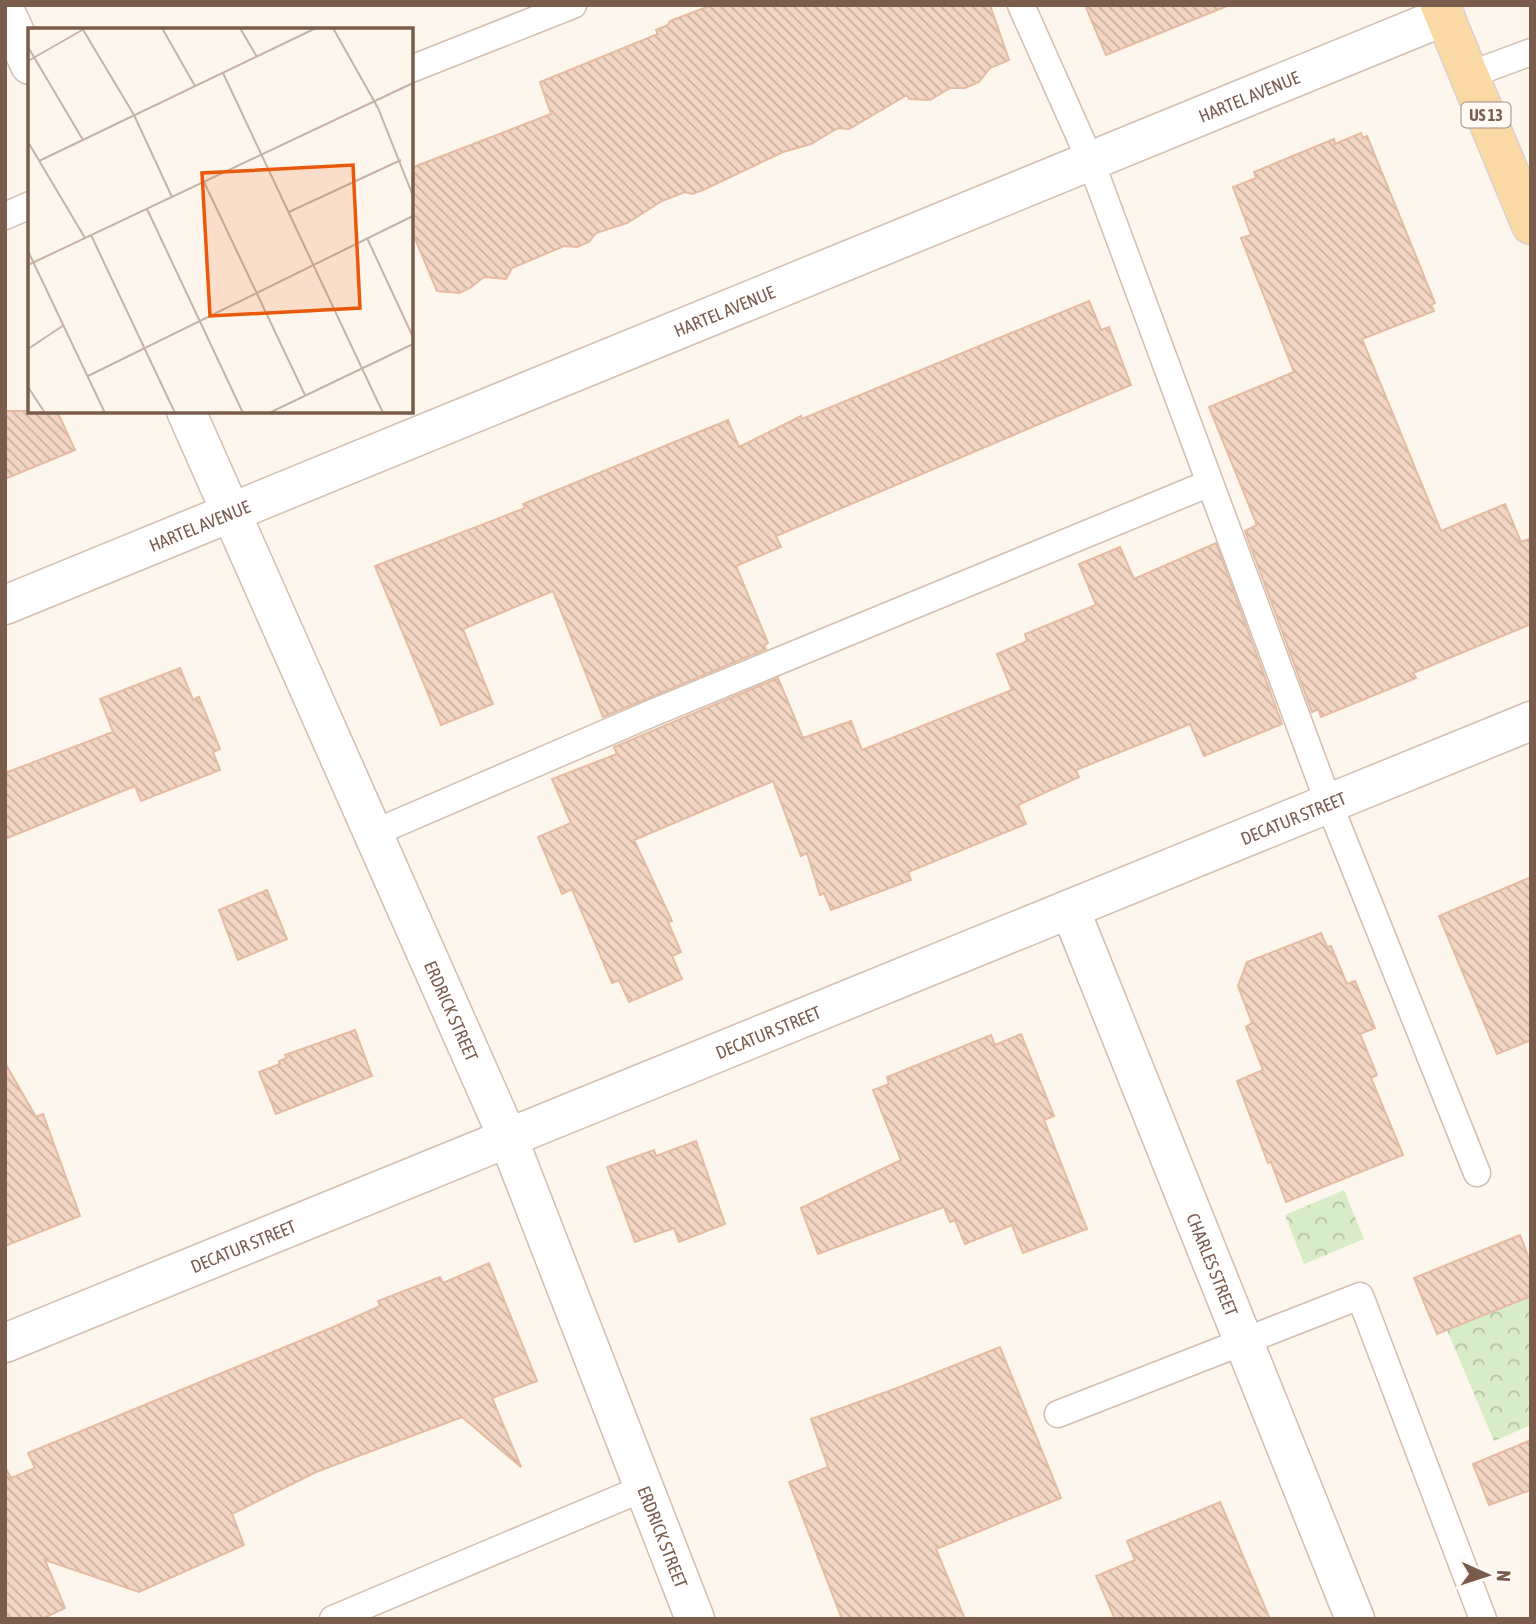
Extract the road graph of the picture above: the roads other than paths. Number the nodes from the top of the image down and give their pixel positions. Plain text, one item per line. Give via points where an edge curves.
1 (573, 5) edge
2 (1021, 5) edge
3 (5, 11) edge
4 (1442, 11) edge
5 (1531, 52) edge
6 (28, 61) edge
7 (413, 68) edge
8 (1469, 75) junction
9 (1091, 162) junction
10 (28, 206) edge
11 (5, 216) edge
12 (1531, 225) edge
13 (188, 413) edge
14 (1210, 483) junction
15 (232, 512) junction
16 (5, 605) edge
17 (1531, 722) edge
18 (1329, 804) junction
19 (374, 833) junction
20 (1070, 909) junction
21 (508, 1138) junction
22 (1477, 1173) dead end
23 (1243, 1341) junction
24 (5, 1343) edge
25 (1058, 1414) dead end
26 (645, 1488) junction
27 (333, 1619) edge
28 (695, 1619) edge
29 (1356, 1619) edge
30 (1483, 1619) edge

1 - 7 lane
2 - 9 lane
3 - 6 street
4 - 8 main road, US 13
4 - 9 street, HARTEL AVENUE
5 - 8 lane
8 - 12 main road, US 13
9 - 14 lane
9 - 15 street, HARTEL AVENUE
10 - 11 lane
13 - 15 street, ERDRICK STREET
14 - 18 lane
14 - 19 lane
15 - 16 street, HARTEL AVENUE
15 - 19 street, ERDRICK STREET
17 - 18 street, DECATUR STREET
18 - 20 street, DECATUR STREET
18 - 22 lane
19 - 21 street, ERDRICK STREET
20 - 21 street, DECATUR STREET
20 - 23 street, CHARLES STREET
21 - 24 street, DECATUR STREET
21 - 26 street, ERDRICK STREET
23 - 25 lane
23 - 29 street, CHARLES STREET
23 - 30 lane via 1360,1296
26 - 27 lane
26 - 28 street, ERDRICK STREET

